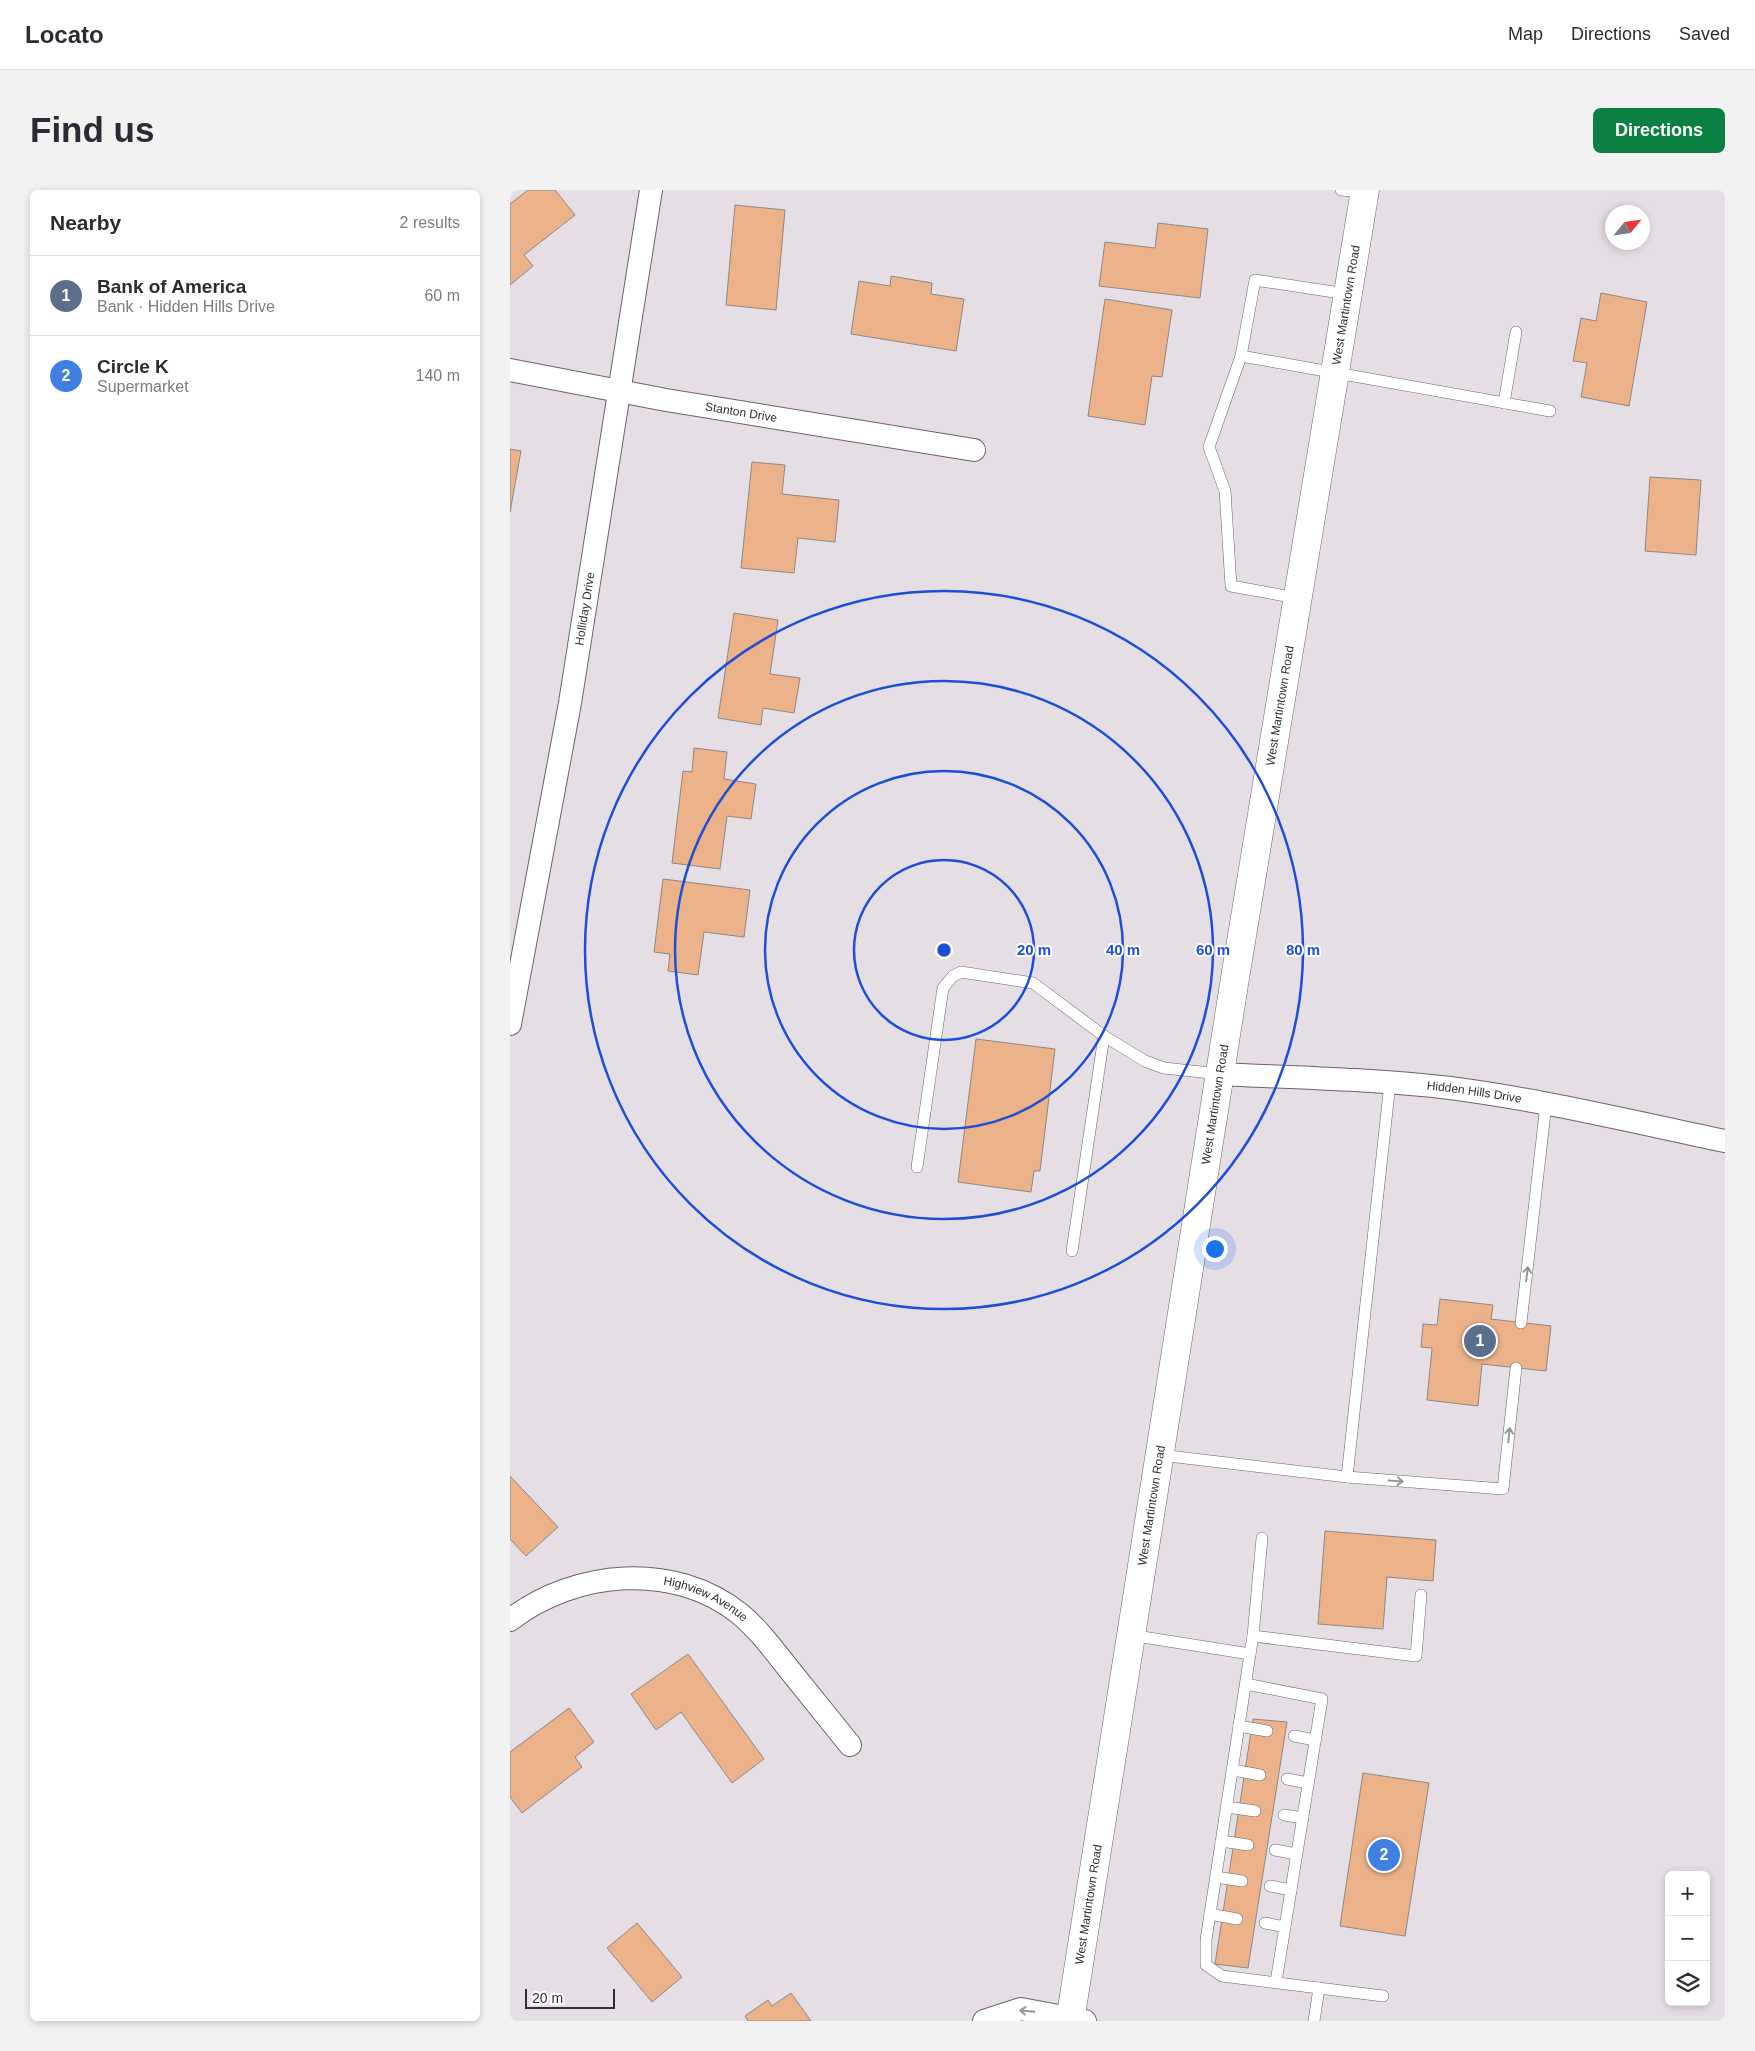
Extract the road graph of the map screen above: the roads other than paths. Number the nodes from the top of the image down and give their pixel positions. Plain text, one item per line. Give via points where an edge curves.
1 (651, 190) edge
2 (1357, 191) edge
3 (1347, 294) junction
4 (1516, 332) dead end
5 (1241, 356) junction
6 (510, 370) edge
7 (1334, 373) junction
8 (620, 390) junction
9 (1504, 403) junction
10 (1550, 412) dead end
11 (974, 450) dead end
12 (1297, 598) junction
13 (510, 1024) edge
14 (1104, 1036) junction
15 (1220, 1074) junction
16 (1390, 1083) junction
17 (1546, 1104) junction
18 (1725, 1142) edge
19 (917, 1167) dead end
20 (1072, 1251) dead end
21 (1521, 1323) dead end
22 (1516, 1368) dead end
23 (1160, 1454) junction
24 (1347, 1477) junction
25 (1262, 1538) dead end
26 (1421, 1595) dead end
27 (510, 1620) edge
28 (1130, 1636) junction
29 (1254, 1636) junction
30 (1250, 1654) junction
31 (1246, 1684) junction
32 (1240, 1726) junction
33 (1267, 1731) dead end
34 (1294, 1736) dead end
35 (1315, 1740) junction
36 (850, 1745) dead end
37 (1232, 1770) junction
38 (1260, 1775) dead end
39 (1287, 1779) dead end
40 (1308, 1783) junction
41 (1226, 1807) junction
42 (1255, 1811) dead end
43 (1284, 1815) dead end
44 (1303, 1818) junction
45 (1221, 1841) junction
46 (1248, 1845) dead end
47 (1275, 1850) dead end
48 (1296, 1854) junction
49 (1216, 1877) junction
50 (1242, 1881) dead end
51 (1270, 1886) dead end
52 (1291, 1890) junction
53 (1210, 1914) junction
54 (1237, 1919) dead end
55 (1265, 1923) dead end
56 (1285, 1927) junction
57 (1276, 1982) junction
58 (1319, 1988) junction
59 (1383, 1996) dead end
60 (1075, 2020) edge
61 (984, 2021) edge
62 (1314, 2021) edge

1 - 8 street, Holliday Drive
2 - 3 main road, West Martintown Road
3 - 5 lane via 1255,280
3 - 7 main road, West Martintown Road
4 - 9 lane
5 - 7 lane
5 - 12 lane via 1209,447 1225,491 1231,586
6 - 8 street, Stanton Drive
7 - 9 lane
7 - 12 main road, West Martintown Road
8 - 11 street, Stanton Drive
8 - 13 street, Holliday Drive via 570,703
9 - 10 lane
12 - 15 main road, West Martintown Road
14 - 15 lane via 1145,1061 1164,1068
14 - 19 lane via 1033,983 962,972 953,976 943,988
14 - 20 lane
15 - 16 street, Hidden Hills Drive
15 - 23 main road, West Martintown Road
16 - 17 street, Hidden Hills Drive via 1449,1088
16 - 24 lane
17 - 18 street, Hidden Hills Drive
21 -> 17 lane
24 -> 22 lane via 1503,1489
23 - 24 lane
23 - 28 main road, West Martintown Road
25 - 29 lane
26 - 29 lane via 1416,1656
27 - 36 street, Highview Avenue via 547,1598 591,1582 643,1578 669,1581 693,1589 716,1599 758,1630
28 - 30 lane
28 - 60 main road, West Martintown Road
29 - 30 lane
30 - 31 lane
31 - 32 lane
31 - 35 lane via 1322,1699
32 - 33 lane
32 - 37 lane
34 - 35 lane
35 - 40 lane
37 - 38 lane
37 - 41 lane
39 - 40 lane
40 - 44 lane
41 - 42 lane
41 - 45 lane
43 - 44 lane
44 - 48 lane
45 - 46 lane
45 - 49 lane
47 - 48 lane
48 - 52 lane
49 - 50 lane
49 - 53 lane
51 - 52 lane
52 - 56 lane
53 - 54 lane
53 - 57 lane via 1206,1965 1222,1976
55 - 56 lane
56 - 57 lane
57 - 58 lane
58 - 59 lane
58 - 62 lane
60 -> 61 street via 1022,2009

